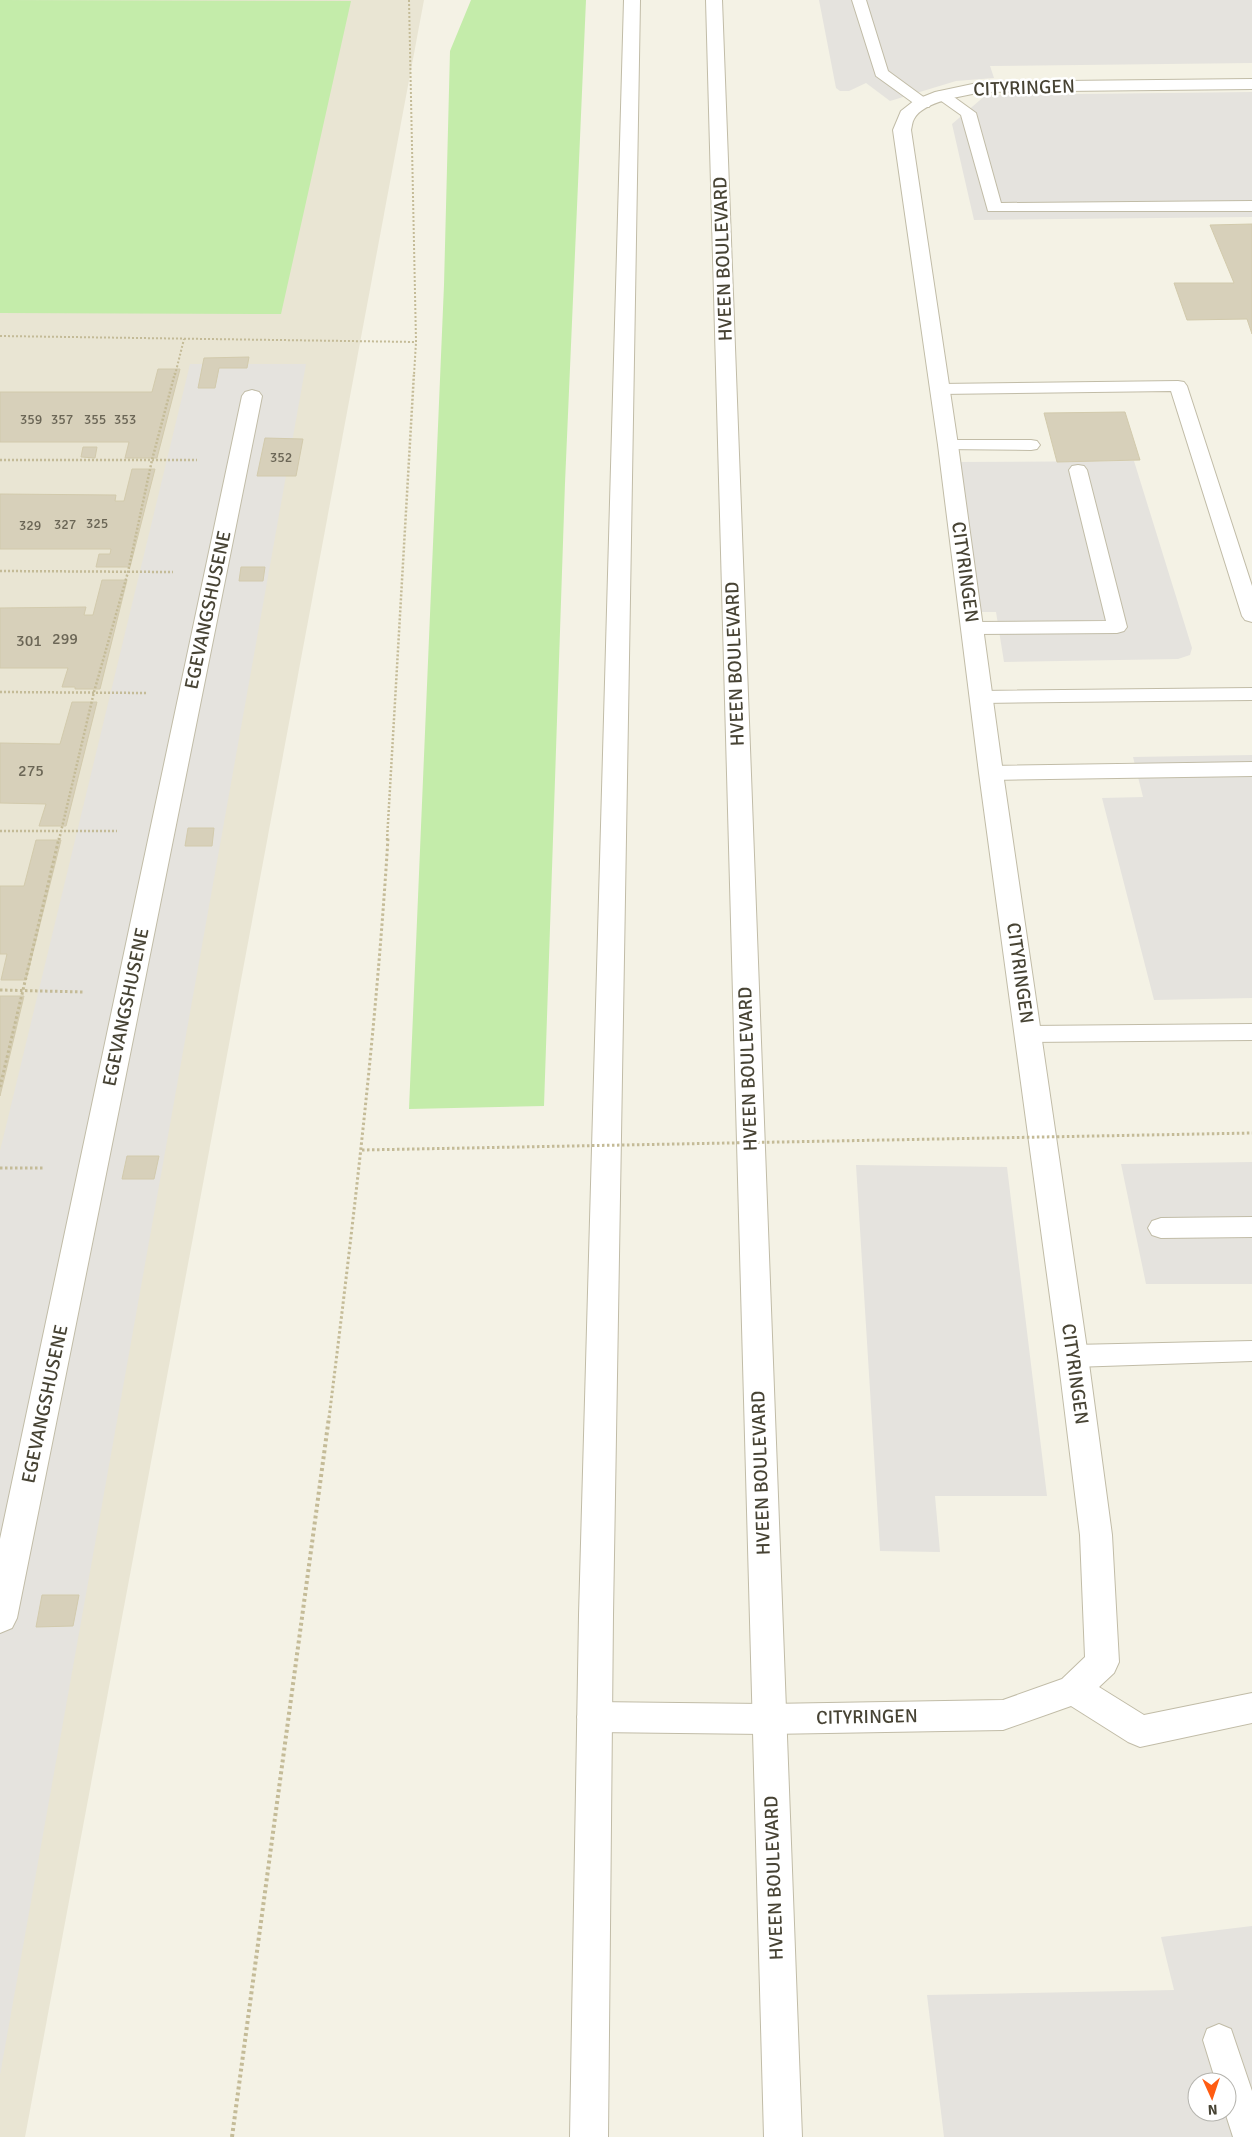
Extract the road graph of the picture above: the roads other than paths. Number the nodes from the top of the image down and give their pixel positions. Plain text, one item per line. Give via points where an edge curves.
1 (632, 0) edge
2 (714, 0) edge
3 (859, 0) edge
4 (1252, 84) edge
5 (933, 99) junction
6 (1252, 206) edge
7 (940, 389) junction
8 (252, 396) dead end
9 (1031, 445) dead end
10 (948, 446) junction
11 (1078, 470) dead end
12 (1252, 616) edge
13 (973, 628) junction
14 (1252, 694) edge
15 (982, 697) junction
16 (1252, 769) edge
17 (991, 773) junction
18 (1252, 1032) edge
19 (1029, 1034) junction
20 (1252, 1226) edge
21 (1161, 1228) dead end
22 (1252, 1351) edge
23 (1073, 1356) junction
24 (0, 1618) edge
25 (1074, 1690) junction
26 (1252, 1708) edge
27 (594, 1717) junction
28 (769, 1719) junction
29 (1219, 2040) dead end
30 (590, 2137) edge
31 (783, 2137) edge
32 (1250, 2137) edge

1 - 27 street
2 - 28 street, HVEEN BOULEVARD
3 - 5 lane via 882,73
4 - 5 street, CITYRINGEN via 982,87
5 - 6 lane via 968,114 994,208
5 - 7 street, CITYRINGEN via 906,115 902,130
7 - 10 street, CITYRINGEN
7 - 12 lane via 1178,386
8 - 24 street, EGEVANGSHUSENE
9 - 10 lane
10 - 13 street, CITYRINGEN
11 - 13 lane via 1117,627
13 - 15 street, CITYRINGEN
14 - 15 lane
15 - 17 street, CITYRINGEN
16 - 17 lane
17 - 19 street, CITYRINGEN
18 - 19 lane
19 - 23 street, CITYRINGEN
20 - 21 lane
22 - 23 lane
23 - 25 street, CITYRINGEN via 1096,1535 1102,1662
25 - 26 street via 1140,1731
25 - 28 street, CITYRINGEN via 1003,1715
27 - 28 street, CITYRINGEN
27 - 30 street
28 - 31 street, HVEEN BOULEVARD
29 - 32 lane

